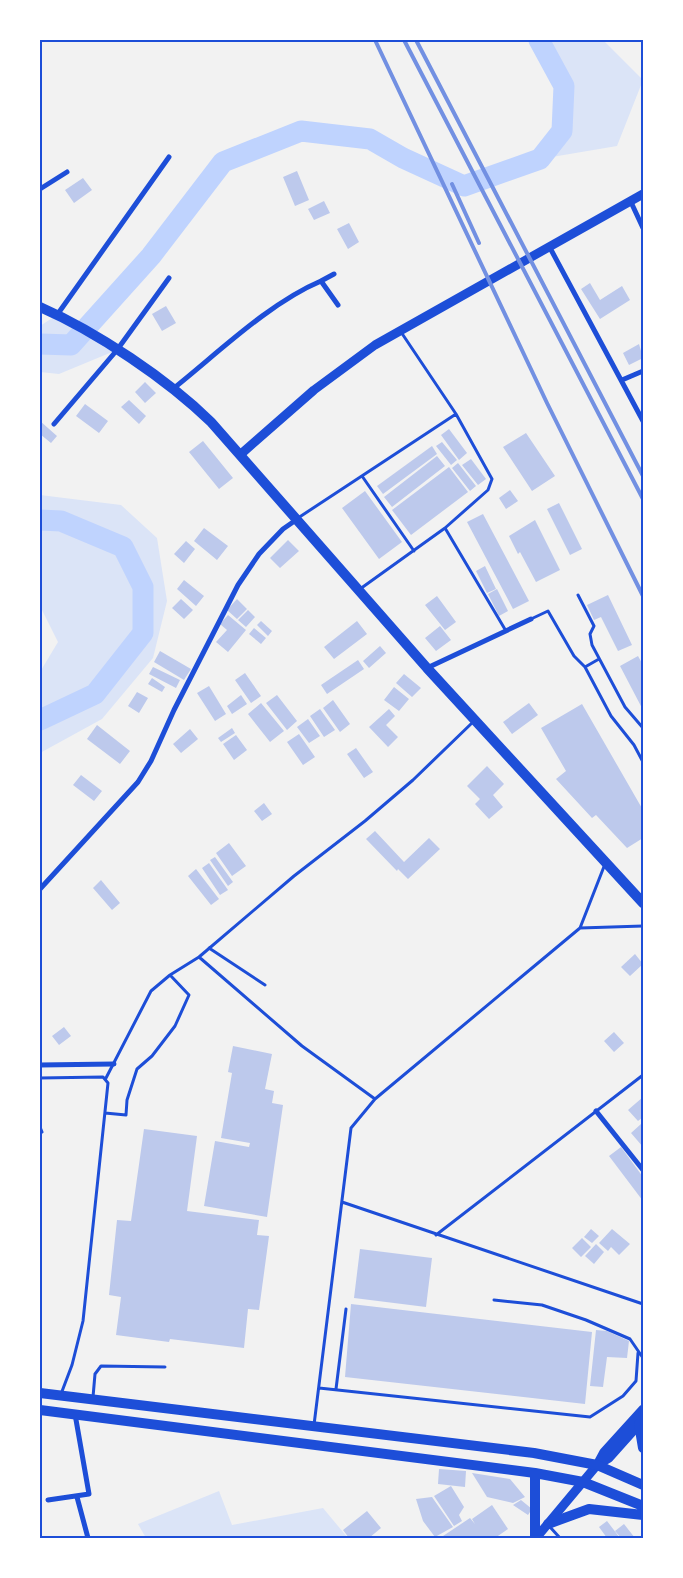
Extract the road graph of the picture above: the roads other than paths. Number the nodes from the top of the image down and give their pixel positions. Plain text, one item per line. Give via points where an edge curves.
1 (168, 157) dead end
2 (67, 172) dead end
3 (40, 189) edge
4 (643, 194) edge
5 (630, 200) junction
6 (643, 228) edge
7 (549, 246) junction
8 (334, 274) dead end
9 (169, 278) dead end
10 (321, 281) junction
11 (338, 305) dead end
12 (40, 307) edge
13 (58, 315) junction
14 (400, 330) junction
15 (115, 350) junction
16 (643, 371) edge
17 (622, 380) junction
18 (174, 388) junction
19 (456, 414) junction
20 (643, 421) edge
21 (54, 424) dead end
22 (240, 454) junction
23 (362, 476) junction
24 (296, 520) junction
25 (445, 528) junction
26 (414, 551) junction
27 (358, 590) junction
28 (578, 595) dead end
29 (532, 619) joint
30 (506, 631) junction
31 (599, 659) junction
32 (585, 667) junction
33 (427, 668) junction
34 (475, 720) junction
35 (643, 728) edge
36 (643, 762) edge
37 (605, 864) junction
38 (40, 889) edge
39 (643, 903) edge
40 (643, 926) edge
41 (580, 928) junction
42 (209, 948) junction
43 (198, 957) junction
44 (170, 975) junction
45 (265, 985) dead end
46 (114, 1064) junction
47 (40, 1065) edge
48 (643, 1075) edge
49 (40, 1078) edge
50 (106, 1078) junction
51 (375, 1098) junction
52 (596, 1111) junction
53 (105, 1113) junction
54 (40, 1127) edge
55 (42, 1132) dead end
56 (643, 1170) edge
57 (342, 1202) junction
58 (436, 1235) junction
59 (494, 1300) dead end
60 (643, 1304) edge
61 (346, 1309) dead end
62 (638, 1353) junction
63 (643, 1358) edge
64 (165, 1367) dead end
65 (319, 1388) junction
66 (336, 1389) junction
67 (40, 1393) edge
68 (61, 1395) junction
69 (93, 1400) junction
70 (643, 1408) edge
71 (40, 1410) edge
72 (74, 1414) junction
73 (641, 1422) edge
74 (314, 1426) junction
75 (643, 1448) edge
76 (597, 1465) junction
77 (535, 1472) junction
78 (583, 1482) junction
79 (643, 1485) edge
80 (77, 1497) junction
81 (48, 1500) dead end
82 (643, 1506) edge
83 (643, 1516) edge
84 (548, 1524) junction
85 (88, 1538) edge
86 (536, 1538) edge
87 (560, 1538) edge

1 - 13 street
2 - 3 street
4 - 5 main road
5 - 6 street
5 - 7 main road
7 - 14 main road
7 - 17 street
8 - 10 street
9 - 15 street
10 - 11 street
10 - 18 street via 305,288 238,335
12 - 13 highway
13 - 15 highway
14 - 19 lane
14 - 22 main road via 322,384
15 - 18 highway
15 - 21 street
16 - 17 street
17 - 20 street
18 - 22 highway
19 - 23 lane
19 - 25 lane via 492,480 488,490
22 - 24 highway
23 - 24 lane
23 - 26 lane
24 - 27 highway
24 - 38 street via 259,554 238,585 138,782
25 - 26 lane
25 - 30 lane
26 - 27 lane
27 - 33 highway
28 - 31 lane via 594,626 590,634
29 - 30 street
29 - 32 lane via 548,611 574,656
30 - 33 street
31 - 32 lane
31 - 35 lane via 625,707
32 - 36 lane via 611,716
33 - 34 highway
34 - 37 highway
34 - 42 lane via 413,780
37 - 39 highway
37 - 41 lane
40 - 41 lane
41 - 51 lane
42 - 43 lane
42 - 45 lane
43 - 44 lane
43 - 51 lane via 302,1046
44 - 46 lane via 151,991
44 - 53 lane via 189,995 175,1026 137,1070 126,1115
46 - 47 street
46 - 50 lane
48 - 52 lane
49 - 50 lane
50 - 53 lane
51 - 57 lane via 351,1128
52 - 56 street
52 - 58 lane
53 - 68 lane via 83,1321
54 - 55 lane
57 - 58 lane
57 - 65 lane
58 - 60 lane
59 - 62 lane via 556,1309 630,1340
61 - 66 lane
62 - 63 lane
62 - 66 lane via 636,1381 623,1396 590,1416
64 - 69 lane via 100,1366 95,1374
65 - 66 lane
65 - 74 lane
67 - 68 highway
68 - 69 highway
69 - 74 highway
70 - 76 main road via 604,1452
71 - 72 highway
72 - 77 highway
72 - 80 street via 90,1489 87,1495
73 - 75 highway
73 - 76 main road via 609,1458
74 - 76 highway via 534,1453
76 - 78 main road
76 - 79 highway
77 - 78 highway
77 - 86 highway
78 - 82 highway
78 - 84 main road
80 - 81 street
80 - 85 street
83 - 84 highway via 589,1509
84 - 86 main road
84 - 87 lane

